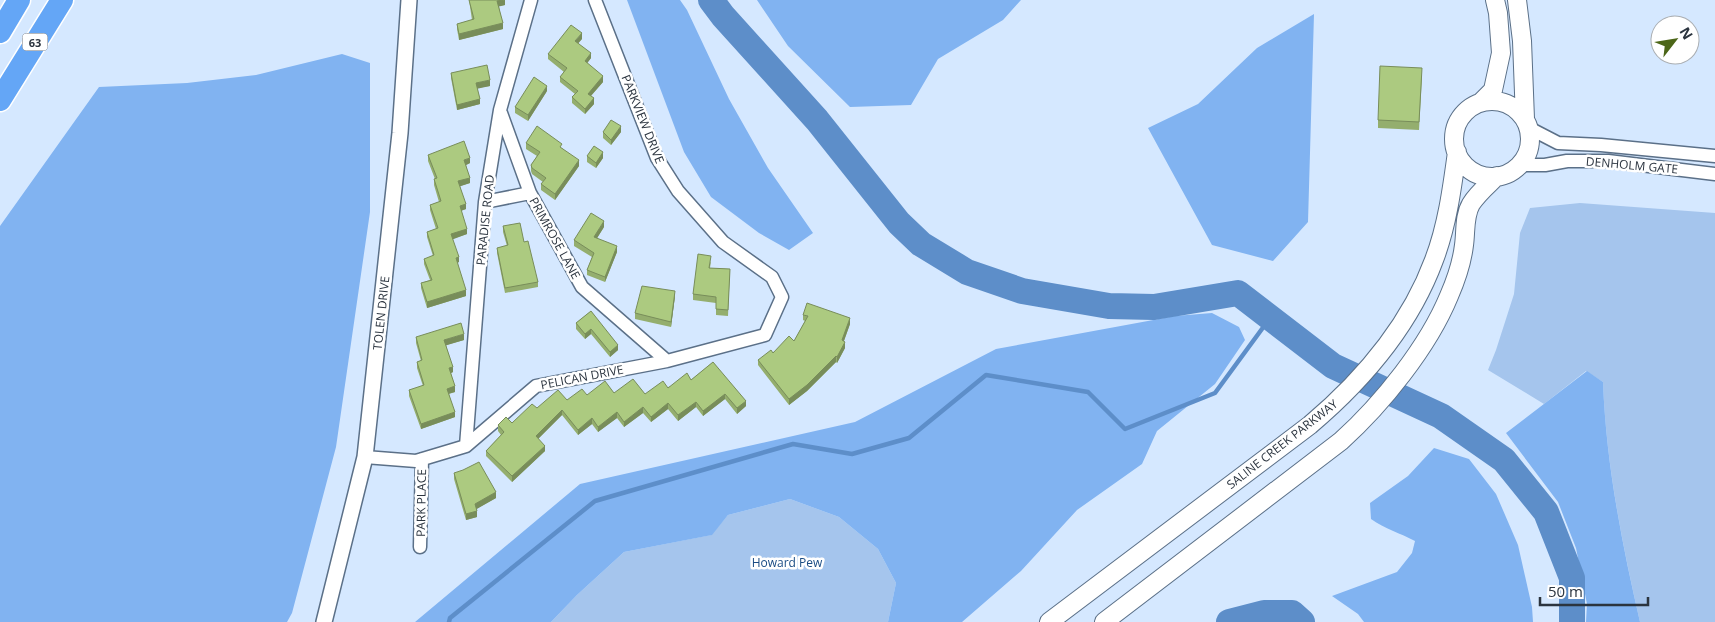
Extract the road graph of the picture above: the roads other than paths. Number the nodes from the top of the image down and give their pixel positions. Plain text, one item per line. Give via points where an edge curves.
1 (19, 0) edge
2 (62, 0) edge
3 (70, 0) edge
4 (409, 0) edge
5 (531, 0) edge
6 (595, 0) edge
7 (1495, 0) edge
8 (1517, 0) edge
9 (0, 32) edge
10 (5, 92) edge
11 (1481, 102) junction
12 (500, 110) junction
13 (1527, 124) junction
14 (1457, 152) junction
15 (1715, 156) edge
16 (1519, 165) junction
17 (1715, 174) edge
18 (1497, 176) junction
19 (530, 193) junction
20 (485, 202) junction
21 (776, 285) joint
22 (667, 361) junction
23 (466, 446) junction
24 (365, 457) junction
25 (422, 459) junction
26 (420, 546) dead end
27 (324, 622) edge
28 (1049, 622) edge
29 (1104, 622) edge

1 - 9 highway
2 - 10 highway, 63
3 - 10 highway
4 - 24 street, TOLEN DRIVE via 400,133
5 - 12 street, PARADISE ROAD
6 - 21 street, PARKVIEW DRIVE via 657,158 678,191 723,242 772,277
7 - 11 main road via 1501,53 1493,90
8 - 13 main road
11 - 13 main road via 1506,103 1517,110
11 - 14 main road via 1461,116 1454,140
12 - 19 street, PRIMROSE LANE
12 - 20 street, PARADISE ROAD
13 - 15 street, DENHOLM GATE via 1558,143
13 - 16 main road via 1530,143
14 - 18 main road via 1473,171 1484,176
14 - 28 main road, SALINE CREEK PARKWAY via 1450,203 1435,259 1403,320 1361,376 1310,425
16 - 17 street, DENHOLM GATE via 1608,161
16 - 18 main road via 1509,173
18 - 29 main road via 1470,205 1457,277 1435,328 1359,425
19 - 20 street
19 - 22 street, PRIMROSE LANE via 582,287
20 - 23 street, PARADISE ROAD
21 - 22 street, PELICAN DRIVE via 782,297 765,335
22 - 23 street, PELICAN DRIVE via 536,386
23 - 25 street, PELICAN DRIVE
24 - 25 street, PELICAN DRIVE
24 - 27 street, TOLEN DRIVE
25 - 26 street, PARK PLACE

